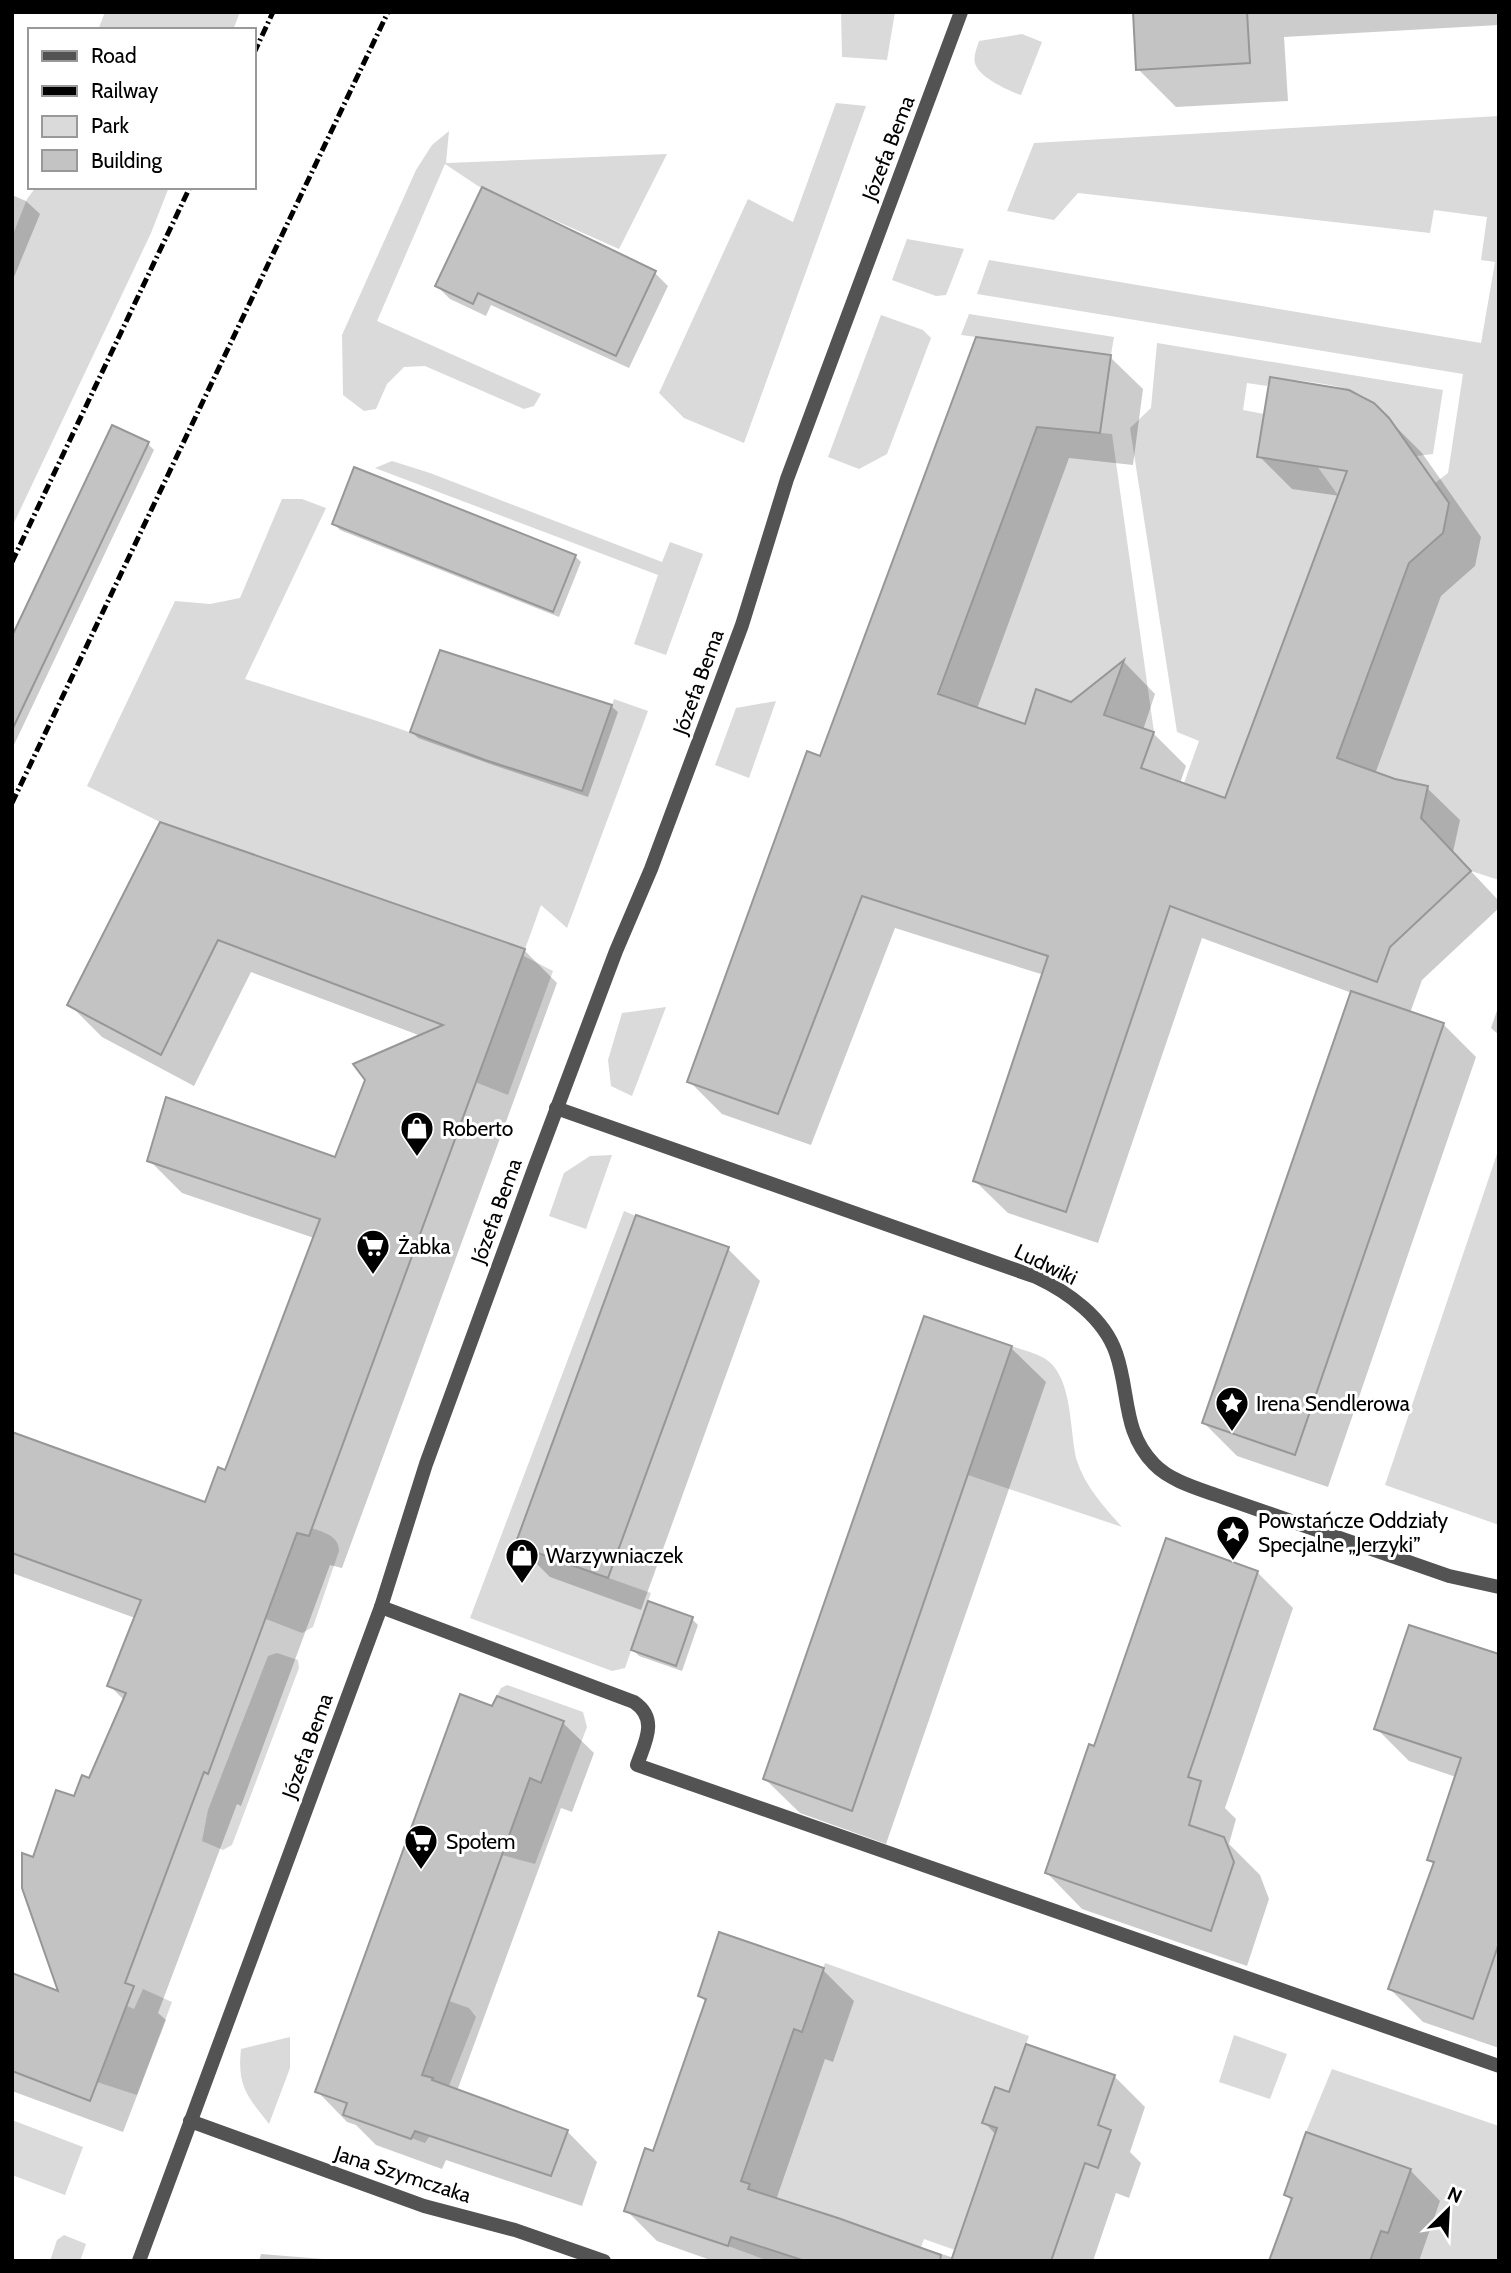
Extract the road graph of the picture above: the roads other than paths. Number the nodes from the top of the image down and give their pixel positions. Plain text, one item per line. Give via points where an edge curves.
1 (958, 15) edge
2 (556, 1108) junction
3 (1499, 1587) edge
4 (381, 1607) junction
5 (1499, 2066) edge
6 (190, 2121) junction
7 (139, 2261) edge
8 (604, 2261) edge

1 - 2 street, Józefa Bema via 788,479 733,650
2 - 3 street, Ludwiki via 1059,1288 1108,1337 1116,1353 1131,1427 1155,1465 1193,1487 1229,1500 1449,1576
2 - 4 street, Józefa Bema via 426,1464
4 - 5 street via 634,1702 643,1708 649,1729 637,1765
4 - 6 street, Józefa Bema
6 - 7 street, Józefa Bema
6 - 8 street, Jana Szymczaka via 424,2206 515,2230

